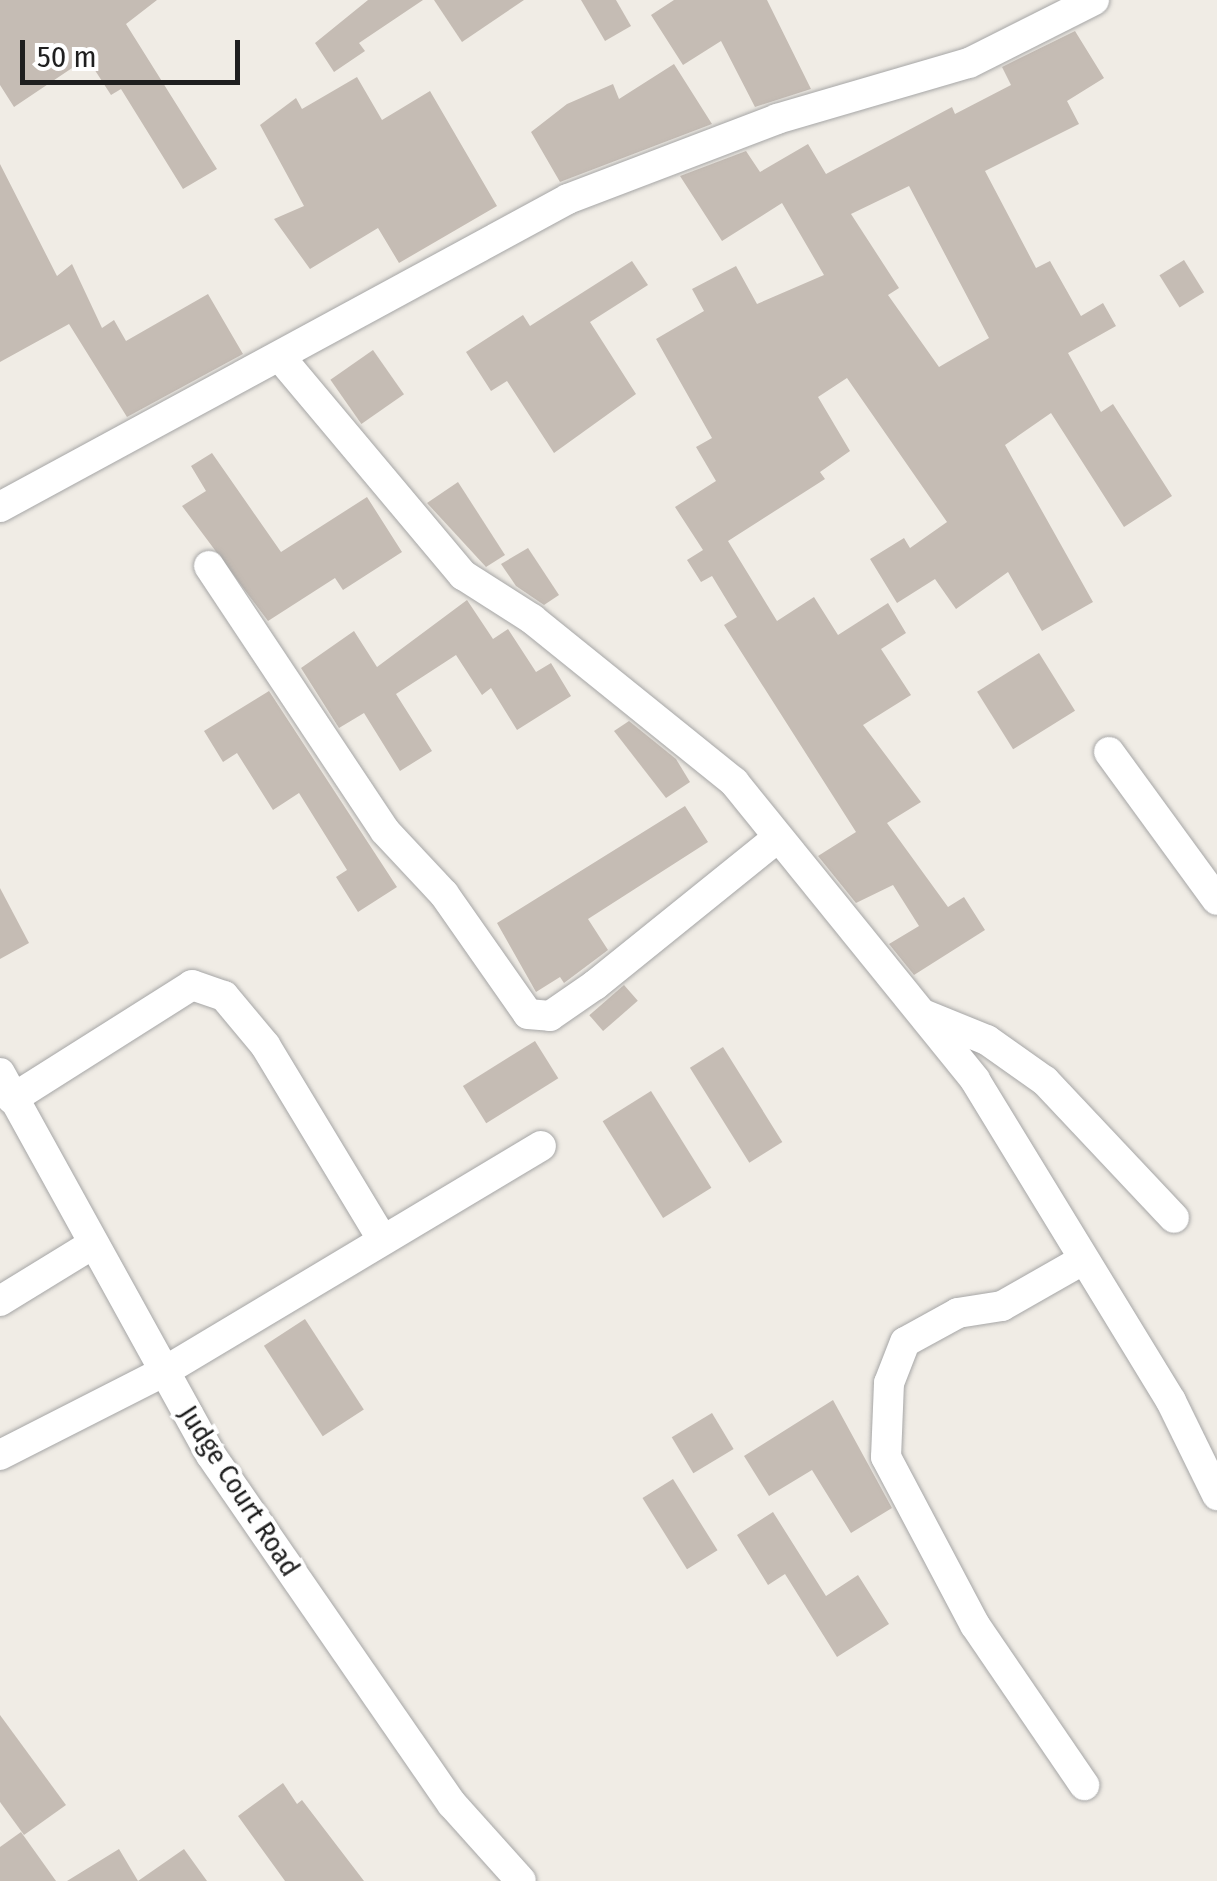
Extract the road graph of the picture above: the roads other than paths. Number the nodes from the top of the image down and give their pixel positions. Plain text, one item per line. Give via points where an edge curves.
1 (1094, 0) edge
2 (280, 357) junction
3 (0, 507) edge
4 (209, 566) dead end
5 (1109, 752) dead end
6 (776, 838) junction
7 (1217, 900) edge
8 (923, 1014) junction
9 (6, 1086) edge
10 (541, 1146) dead end
11 (1174, 1218) dead end
12 (382, 1240) junction
13 (93, 1244) junction
14 (1081, 1261) junction
15 (0, 1301) edge
16 (163, 1369) junction
17 (0, 1455) edge
18 (1217, 1495) edge
19 (1084, 1785) dead end
20 (521, 1881) edge

1 - 2 street via 969,63 777,119 568,200
2 - 3 street
2 - 6 street via 464,575 532,619 734,782
4 - 6 street via 385,831 444,894 528,1014 550,1016
5 - 7 street
6 - 8 street
8 - 11 street via 987,1040 1045,1081
8 - 14 street via 975,1080
9 - 12 street via 192,984 224,996 265,1044
9 - 13 street, Judge Court Road
10 - 12 street
12 - 16 street
13 - 15 street
13 - 16 street, Judge Court Road
14 - 18 street via 1171,1402
14 - 19 street via 1002,1306 958,1313 905,1342 889,1382 886,1457 975,1624
16 - 17 street
16 - 20 street, Judge Court Road via 211,1456 452,1804

